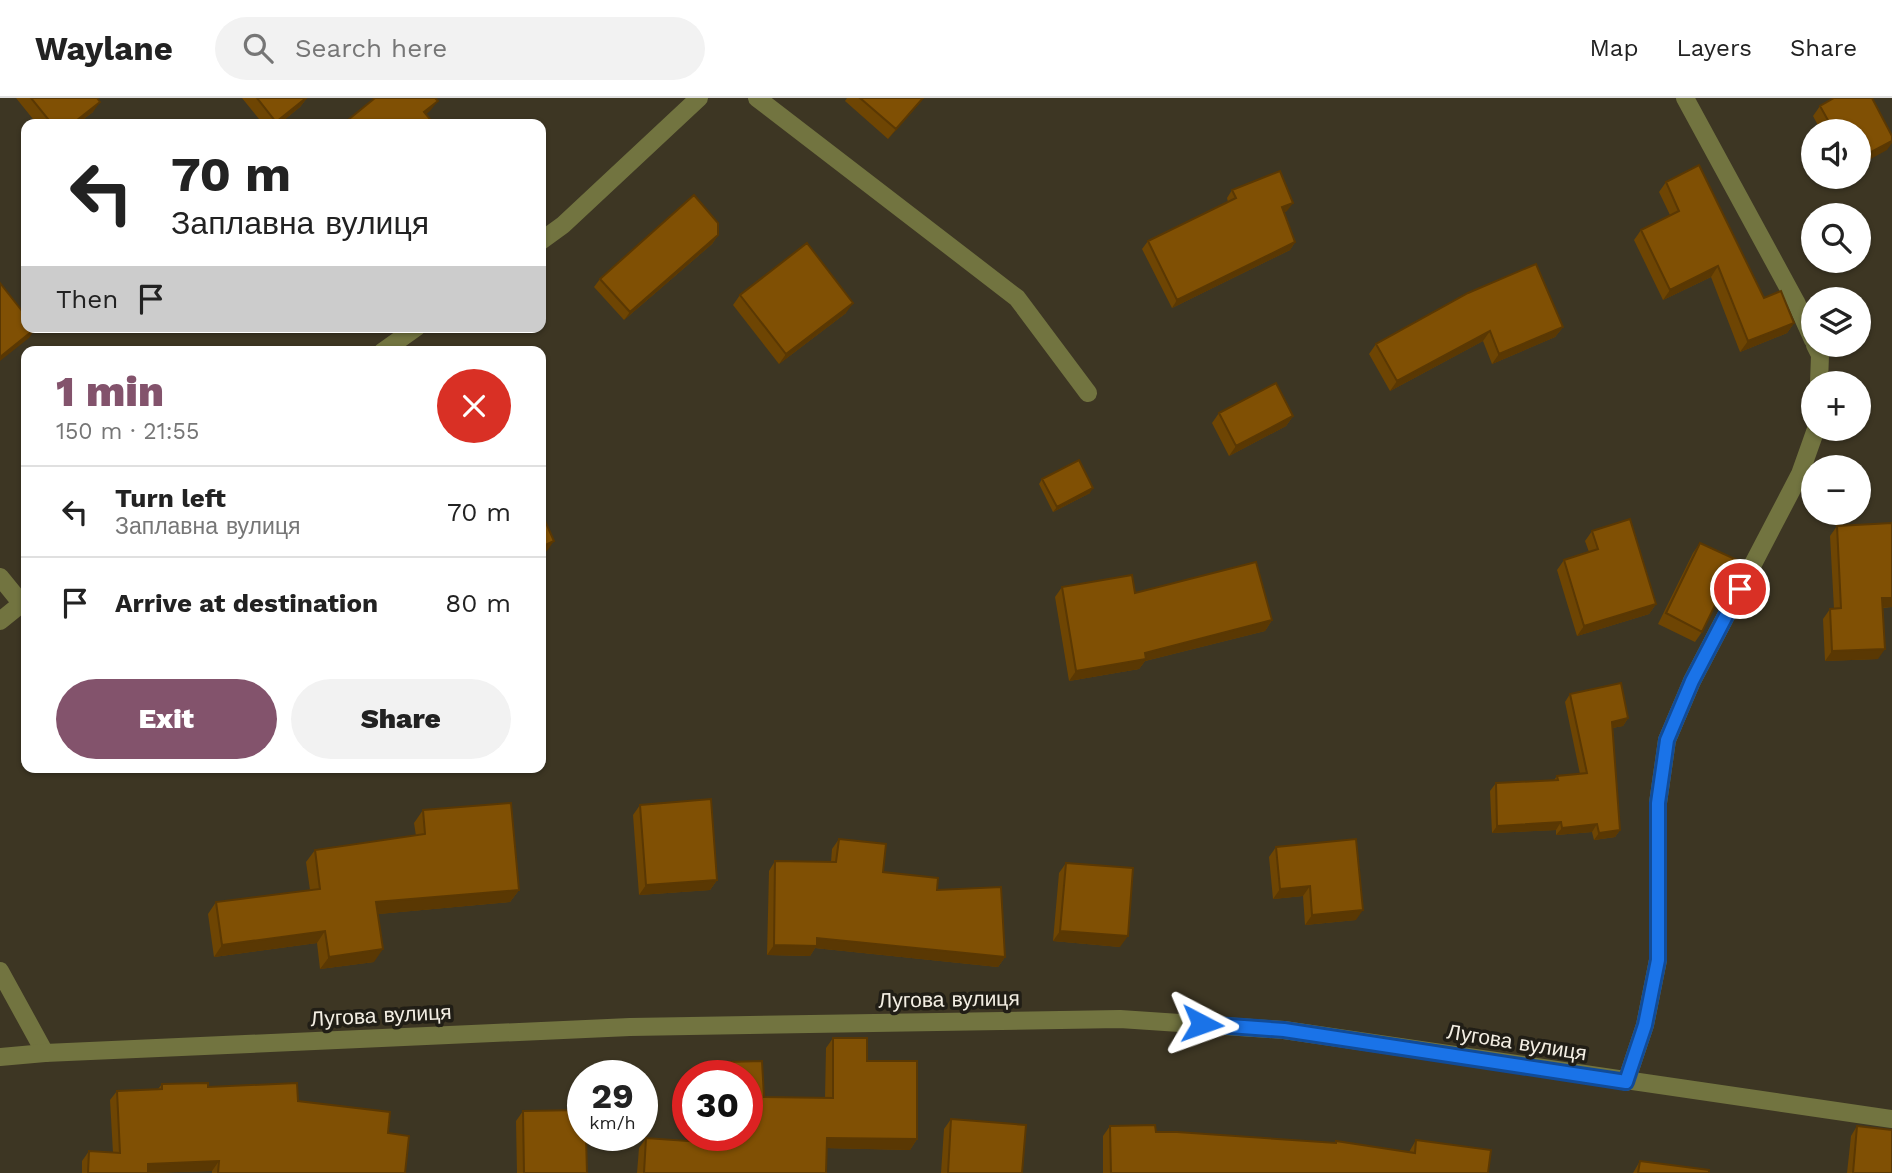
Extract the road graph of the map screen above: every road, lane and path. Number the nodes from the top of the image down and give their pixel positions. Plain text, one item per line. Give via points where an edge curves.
1 (699, 98) edge
2 (757, 98) edge
3 (1685, 98) edge
4 (546, 237) edge
5 (1801, 313) edge
6 (409, 333) edge
7 (390, 346) edge
8 (1088, 393) dead end
9 (1812, 441) edge
10 (0, 577) edge
11 (21, 599) edge
12 (21, 604) edge
13 (0, 621) edge
14 (0, 971) edge
15 (45, 1052) junction
16 (0, 1057) edge
17 (1626, 1082) junction
18 (1892, 1119) edge

1 - 4 street
2 - 8 street via 1017,298
3 - 5 street
6 - 7 street
9 - 17 street via 1800,474 1692,681 1667,740 1658,803 1658,960 1645,1025
10 - 11 street
12 - 13 street
14 - 15 street
15 - 16 street, Лугова вулиця
15 - 17 street, Лугова вулиця via 630,1027 1120,1019 1284,1030
17 - 18 street, Лугова вулиця

